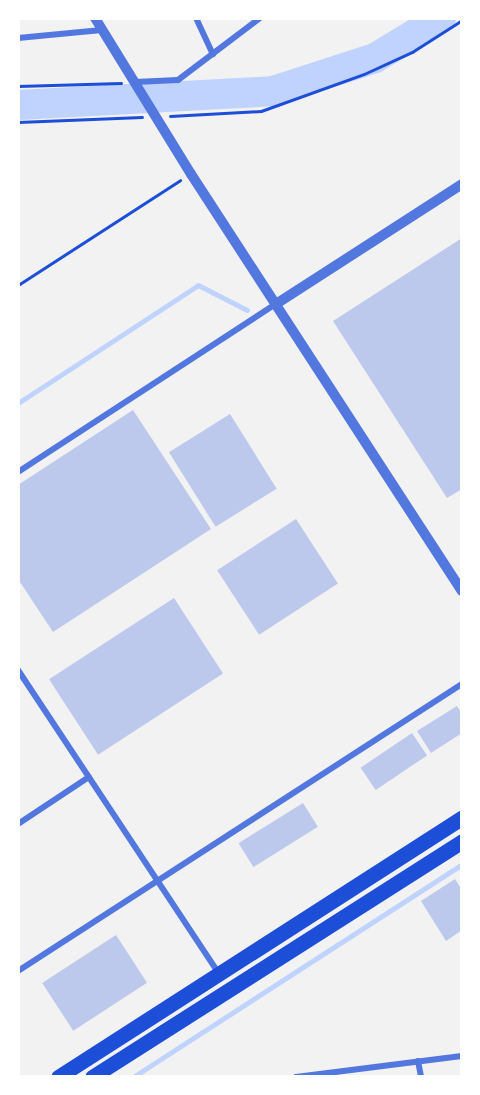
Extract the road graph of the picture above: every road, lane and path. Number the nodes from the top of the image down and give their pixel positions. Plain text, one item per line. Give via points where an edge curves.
1 (95, 18) edge
2 (196, 18) edge
3 (260, 18) edge
4 (462, 20) edge
5 (102, 30) junction
6 (18, 38) edge
7 (213, 54) junction
8 (136, 84) junction
9 (18, 86) edge
10 (154, 114) junction
11 (18, 122) edge
12 (191, 174) junction
13 (462, 183) edge
14 (18, 285) edge
15 (276, 304) junction
16 (18, 472) edge
17 (462, 591) edge
18 (18, 670) edge
19 (462, 684) edge
20 (89, 777) junction
21 (462, 818) edge
22 (18, 824) edge
23 (462, 841) edge
24 (157, 881) junction
25 (18, 971) edge
26 (219, 974) junction
27 (462, 1056) edge
28 (418, 1061) junction
29 (58, 1077) edge
30 (92, 1077) edge
31 (296, 1077) edge
32 (421, 1077) edge

1 - 5 street
2 - 7 street
3 - 7 street
4 - 10 path via 412,52 364,74 261,111
5 - 6 street
5 - 8 street
7 - 8 street via 178,80
8 - 9 path
8 - 10 street
10 - 11 path
10 - 12 street
12 - 14 path
12 - 15 street
13 - 15 street
15 - 16 street
15 - 17 street
18 - 20 street
19 - 24 street
20 - 22 street
20 - 24 street
21 - 26 highway
23 - 30 highway
24 - 25 street
24 - 26 street
26 - 29 highway
27 - 28 street
28 - 31 street
28 - 32 street

